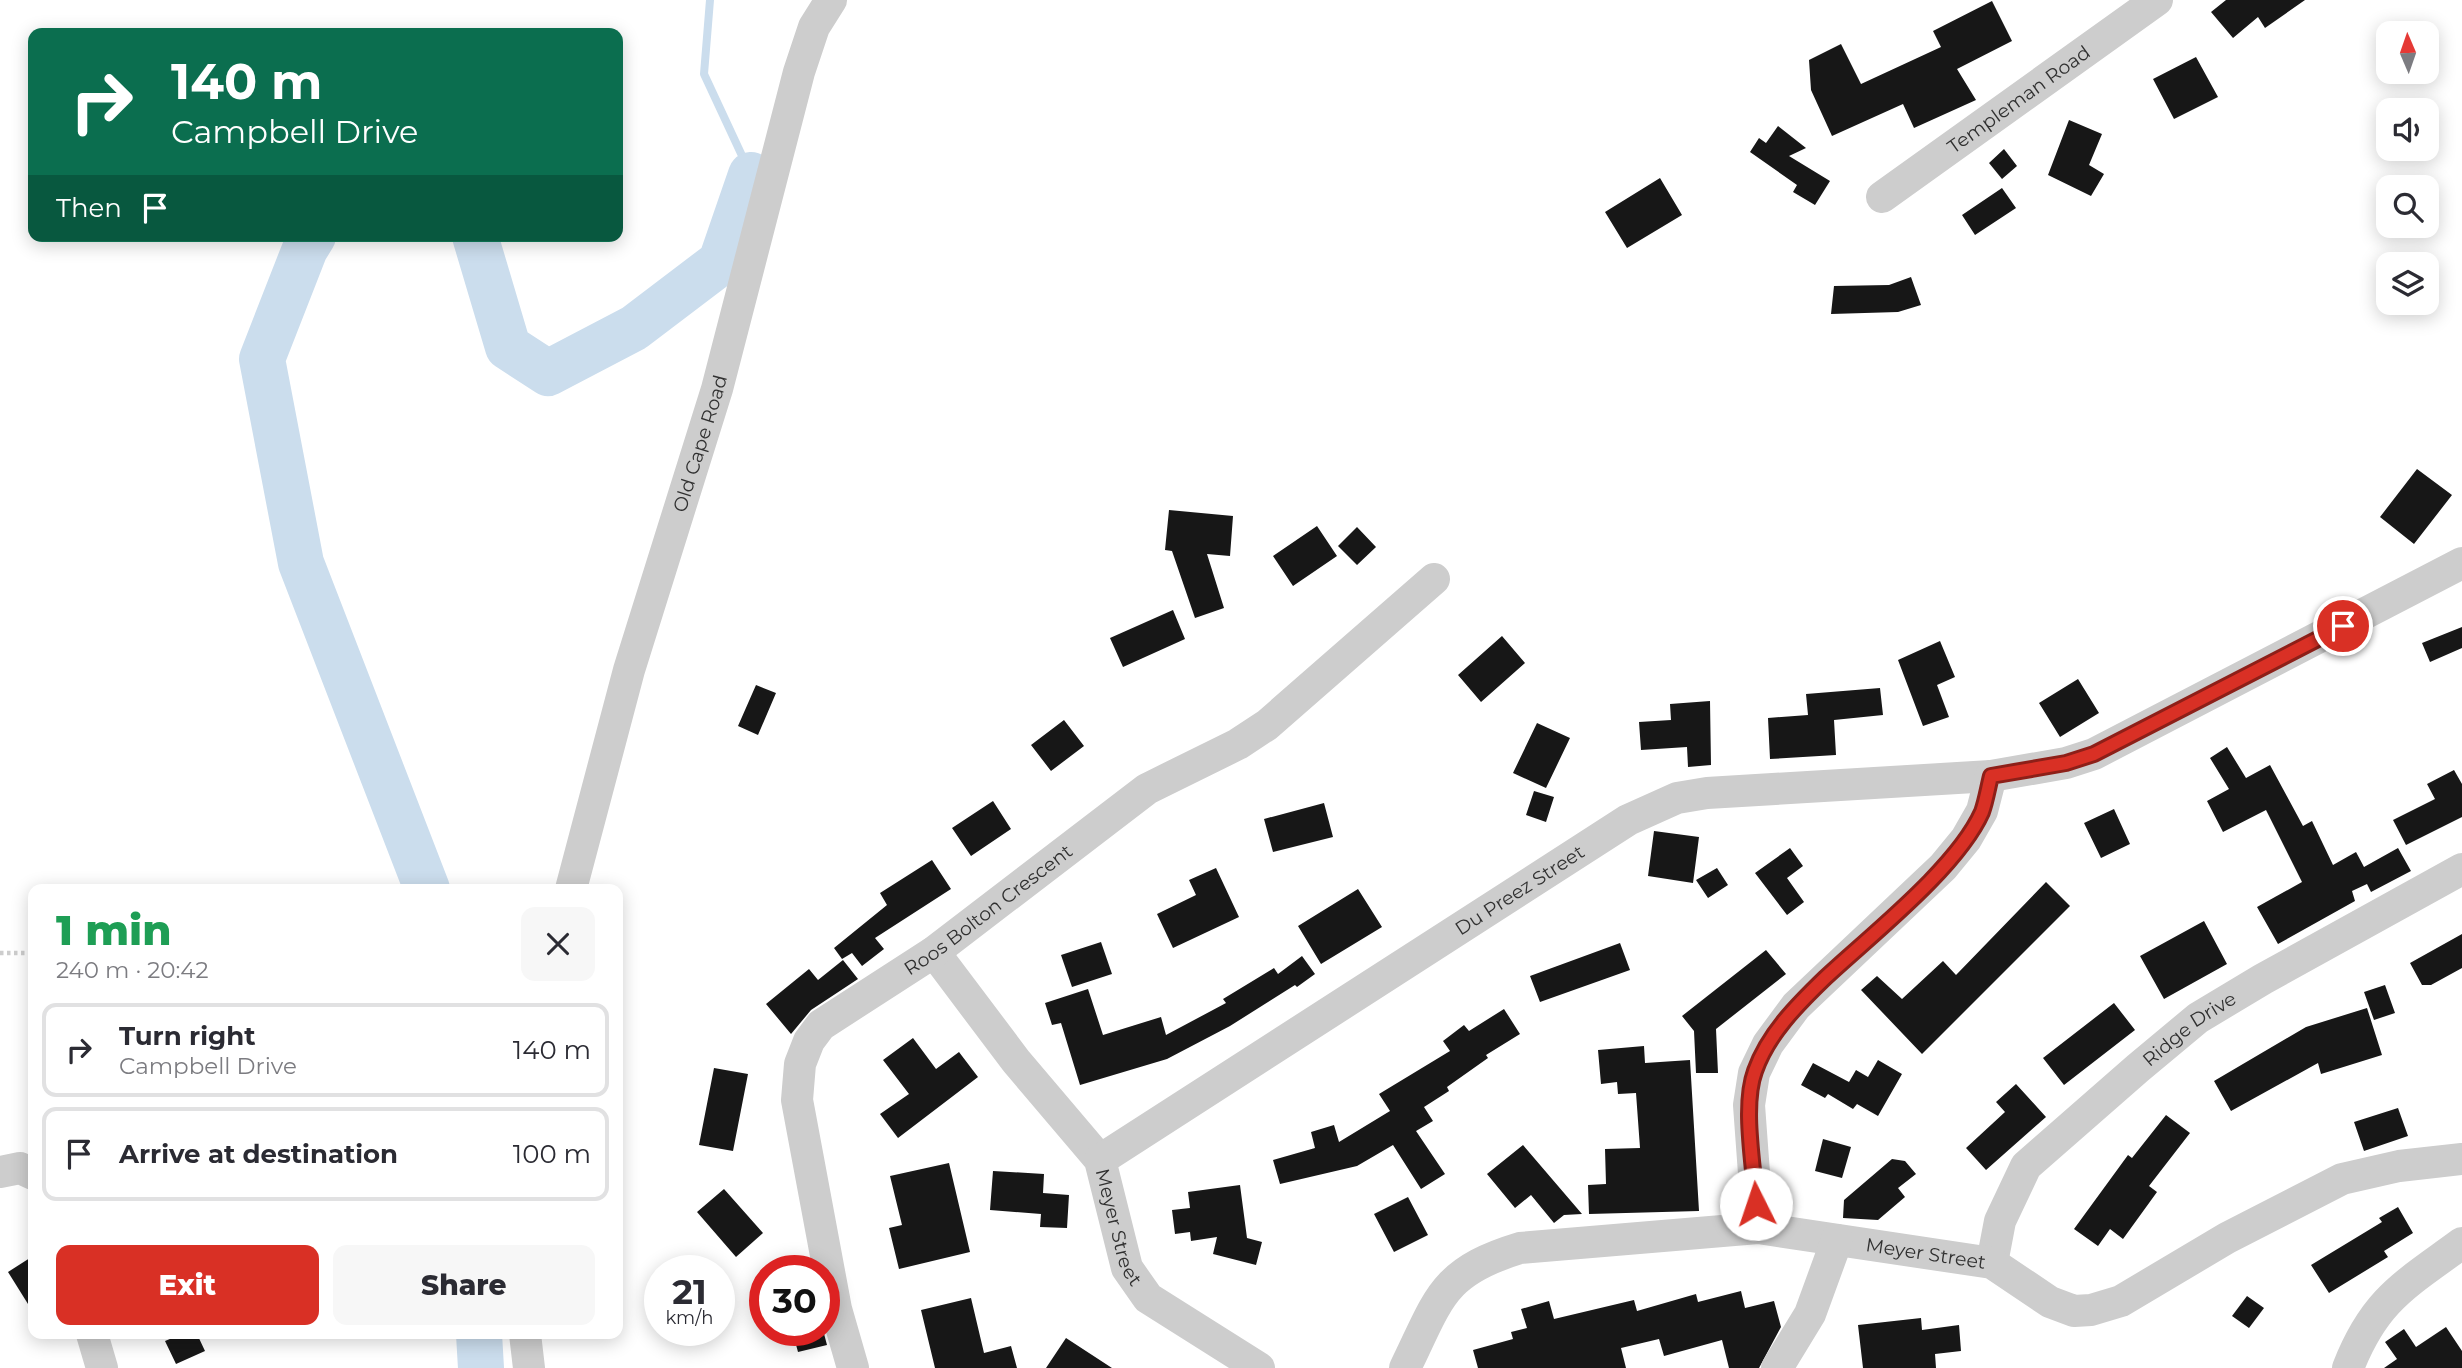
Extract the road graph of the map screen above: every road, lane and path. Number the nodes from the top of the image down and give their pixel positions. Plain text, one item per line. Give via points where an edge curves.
1 (831, 0) edge
2 (2157, 0) edge
3 (1882, 197) dead end
4 (2462, 563) edge
5 (1434, 579) dead end
6 (1991, 776) junction
7 (2462, 869) edge
8 (572, 884) edge
9 (934, 952) junction
10 (0, 953) edge
11 (28, 953) edge
12 (2462, 1159) edge
13 (1100, 1160) junction
14 (0, 1172) edge
15 (28, 1172) edge
16 (1758, 1228) junction
17 (1838, 1240) junction
18 (2462, 1243) edge
19 (1992, 1263) junction
20 (93, 1339) edge
21 (526, 1339) edge
22 (102, 1368) edge
23 (529, 1368) edge
24 (853, 1368) edge
25 (1259, 1368) edge
26 (1405, 1368) edge
27 (1777, 1368) edge
28 (2348, 1368) edge

1 - 8 street, Old Cape Road via 814,27 799,72 717,390 629,670
2 - 3 street, Templeman Road
4 - 6 street, Du Preez Street via 2094,754
5 - 9 street, Roos Bolton Crescent via 1267,725 1147,789
6 - 13 street, Du Preez Street via 1676,798 1628,820
6 - 16 street via 1982,811 1943,867 1796,1006 1768,1044 1754,1073 1749,1105
7 - 19 street, Ridge Drive via 2208,1012 2138,1068 2026,1166 2000,1221
9 - 13 street, Meyer Street via 1016,1061
9 - 24 street, Roos Bolton Crescent via 821,1025 800,1064 797,1100 836,1309
10 - 11 path
12 - 19 street, Meyer Street via 2342,1179 2227,1238 2121,1301 2091,1310 2074,1311 2050,1302
13 - 25 street, Meyer Street via 1127,1268 1137,1285 1148,1298
14 - 15 street via 20,1168
16 - 17 street, Meyer Street
16 - 26 street, Meyer Street via 1520,1248 1486,1258 1443,1291
17 - 19 street, Meyer Street
17 - 27 street via 1810,1314
18 - 28 street via 2398,1290 2375,1314
20 - 22 street
21 - 23 street

